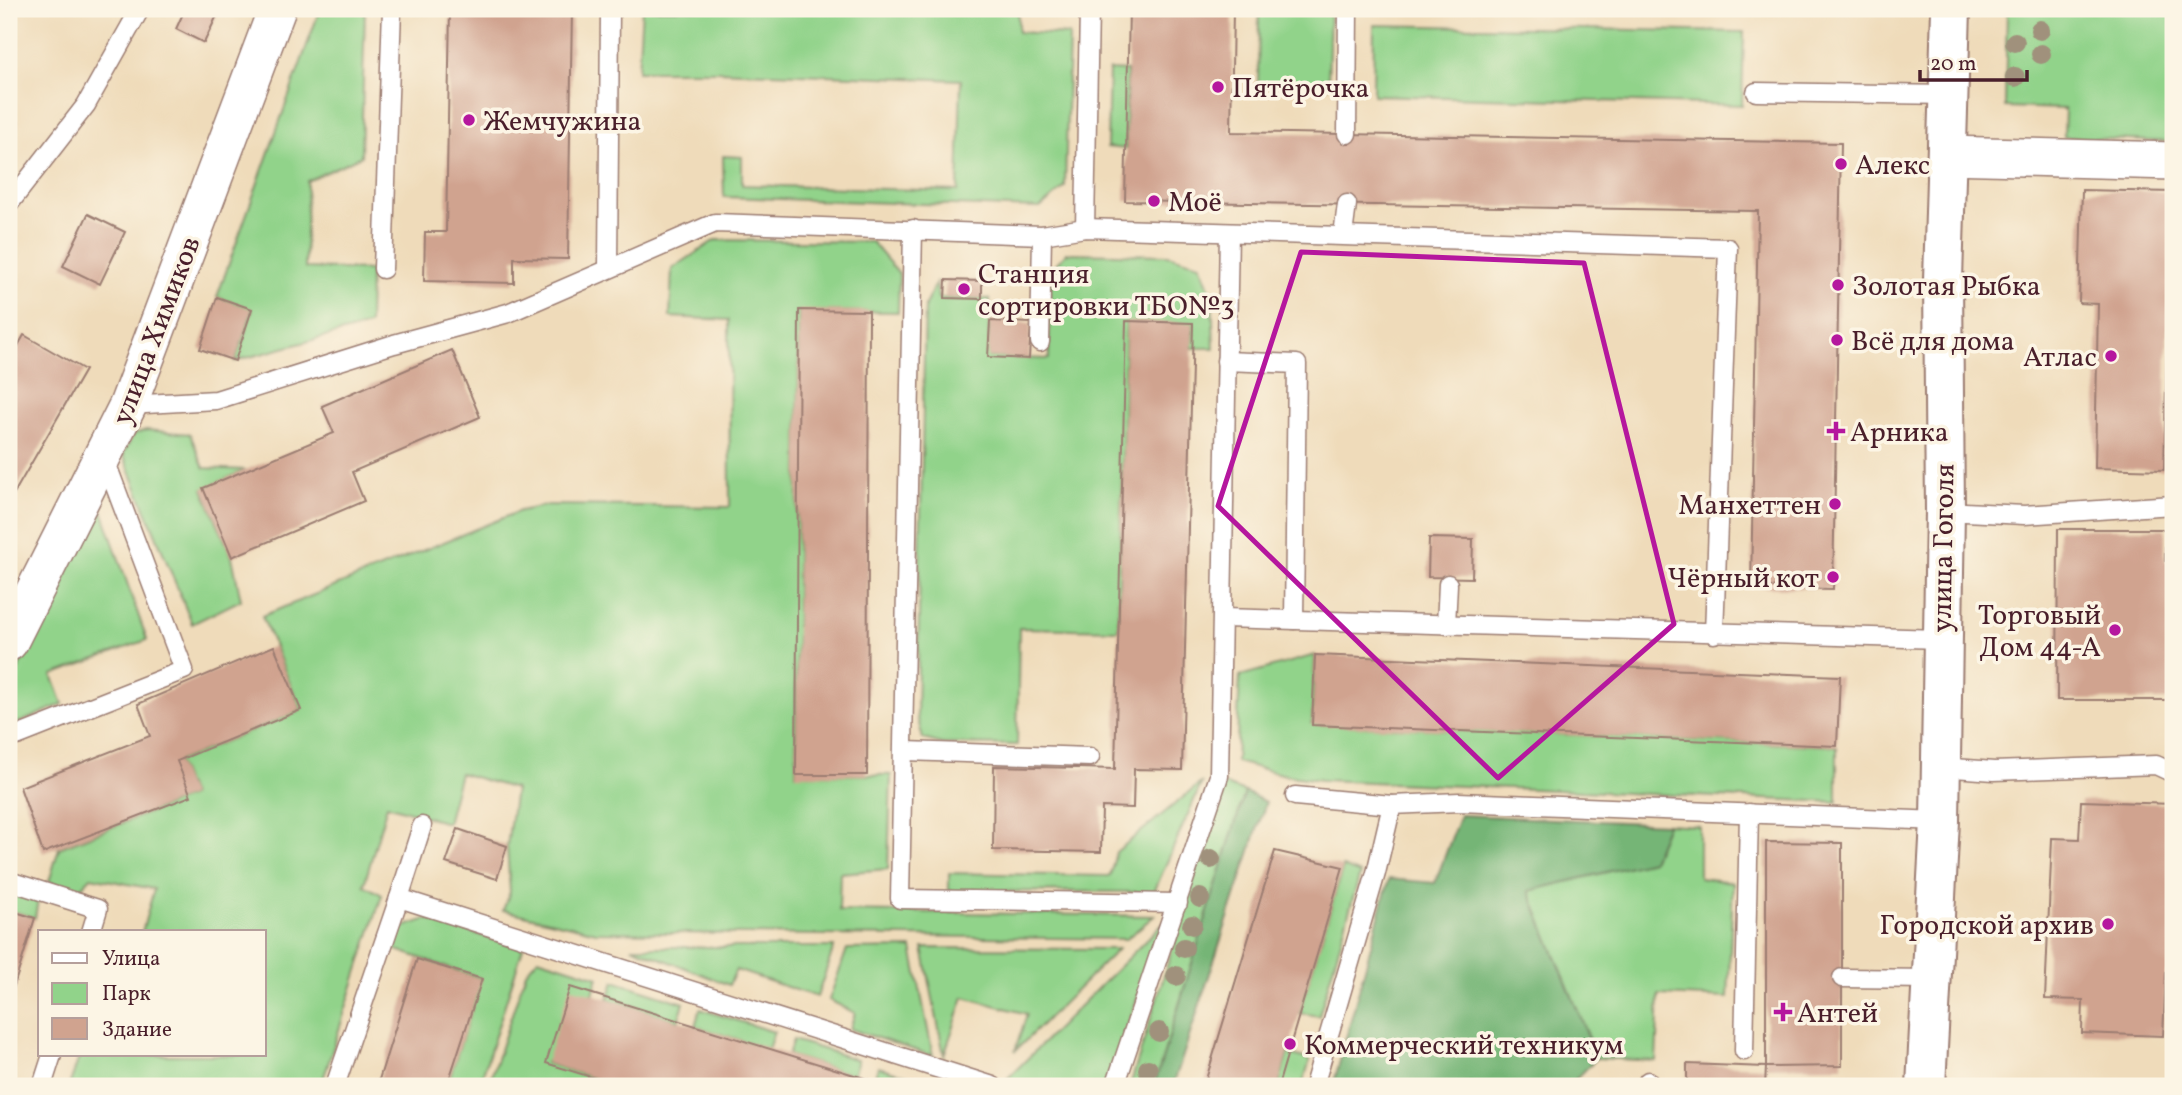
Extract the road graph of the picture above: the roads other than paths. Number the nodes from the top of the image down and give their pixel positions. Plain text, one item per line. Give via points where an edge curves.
1 (140, 9) edge
2 (277, 9) edge
3 (392, 9) edge
4 (610, 9) edge
5 (1089, 9) edge
6 (1348, 9) edge
7 (1951, 9) edge
8 (1756, 92) dead end
9 (1950, 95) junction
10 (1347, 134) dead end
11 (1947, 155) junction
12 (2173, 161) edge
13 (9, 204) edge
14 (1347, 204) dead end
15 (1084, 228) junction
16 (913, 229) junction
17 (1229, 233) junction
18 (1042, 234) junction
19 (1343, 235) junction
20 (608, 268) junction
21 (383, 269) dead end
22 (1040, 342) dead end
23 (1226, 361) junction
24 (128, 405) junction
25 (104, 457) junction
26 (2173, 505) edge
27 (1945, 511) junction
28 (1448, 584) dead end
29 (1224, 618) junction
30 (1294, 620) junction
31 (1446, 625) junction
32 (1714, 634) junction
33 (1940, 639) junction
34 (9, 642) edge
35 (17, 736) dead end
36 (905, 751) junction
37 (1090, 757) dead end
38 (1941, 767) junction
39 (2173, 773) edge
40 (1295, 796) dead end
41 (1392, 805) junction
42 (1749, 813) junction
43 (1940, 821) junction
44 (422, 826) dead end
45 (9, 881) edge
46 (399, 898) junction
47 (1178, 903) junction
48 (92, 930) edge
49 (1842, 978) dead end
50 (1932, 979) junction
51 (1744, 1051) dead end
52 (52, 1056) edge
53 (958, 1080) edge
54 (42, 1086) edge
55 (335, 1086) edge
56 (993, 1086) edge
57 (1115, 1086) edge
58 (1314, 1086) edge
59 (1926, 1086) edge

1 - 13 lane via 86,105
2 - 24 street, улица Химиков
3 - 21 lane
4 - 20 lane
5 - 15 lane
6 - 10 lane
7 - 9 street, улица Гоголя
8 - 9 lane
9 - 11 street, улица Гоголя
11 - 12 street
11 - 27 street, улица Гоголя
14 - 19 lane
15 - 17 lane
15 - 18 lane
16 - 18 lane
16 - 20 lane via 715,223
16 - 36 lane
17 - 19 lane
17 - 23 lane
18 - 22 lane
19 - 32 lane via 1728,248
20 - 24 lane via 508,313 216,400
23 - 29 lane
23 - 30 lane via 1297,363
24 - 25 street, улица Химиков
25 - 34 street, улица Химиков
25 - 35 lane via 184,670
26 - 27 lane via 2024,515
27 - 33 street, улица Гоголя
28 - 31 lane
29 - 30 lane
29 - 47 lane via 1219,776
30 - 31 lane
31 - 32 lane
32 - 33 lane
33 - 38 street, улица Гоголя
36 - 37 lane
36 - 47 lane via 900,899
38 - 39 lane via 1994,771 2156,765
38 - 43 street, улица Гоголя
40 - 41 lane
41 - 42 lane via 1459,802
41 - 58 lane
42 - 43 lane
42 - 51 lane
43 - 50 street, улица Гоголя
44 - 46 lane
45 - 48 lane via 98,909
46 - 53 lane
46 - 55 lane
47 - 57 lane
49 - 50 lane
50 - 59 street, улица Гоголя
52 - 54 lane
53 - 56 lane

